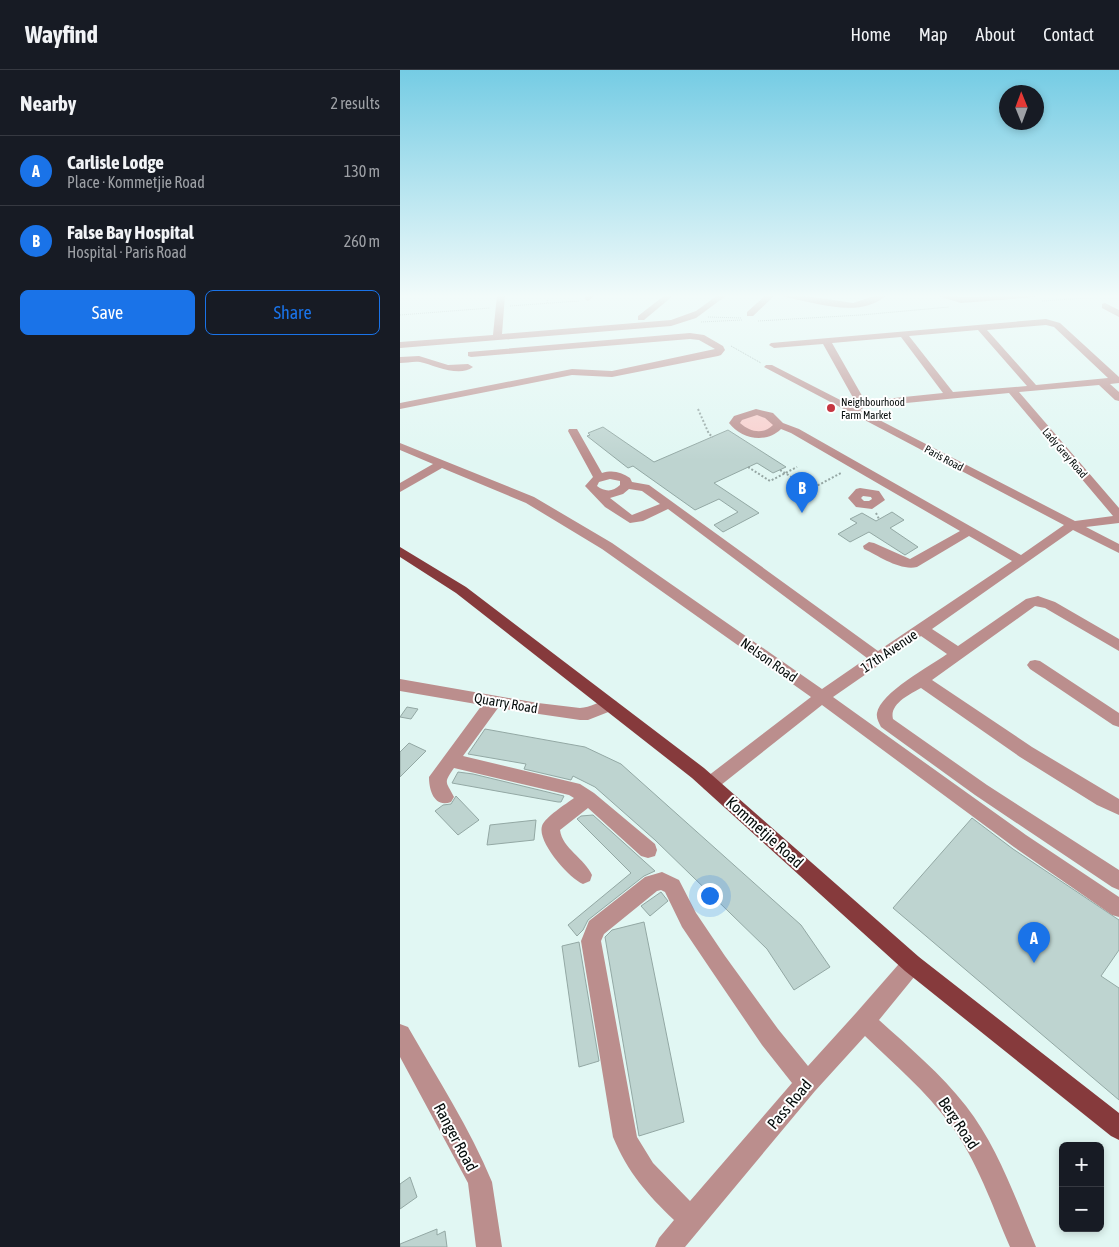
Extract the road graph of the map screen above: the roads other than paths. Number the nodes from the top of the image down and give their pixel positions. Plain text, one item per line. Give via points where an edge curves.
1 (471, 350) edge
2 (521, 350) edge
3 (720, 350) edge
4 (831, 350) edge
5 (915, 350) edge
6 (1000, 350) edge
7 (1085, 350) edge
8 (471, 354) junction
9 (400, 360) edge
10 (769, 367) road end
11 (468, 379) junction
12 (1118, 380) edge
13 (1102, 382) junction
14 (1034, 388) junction
15 (1012, 390) junction
16 (950, 396) junction
17 (1119, 398) edge
18 (400, 406) edge
19 (858, 407) junction
20 (779, 425) dead end
21 (573, 431) dead end
22 (400, 446) edge
23 (442, 463) junction
24 (599, 477) junction
25 (626, 485) junction
26 (889, 486) junction
27 (400, 488) edge
28 (600, 494) junction
29 (875, 494) dead end
30 (669, 504) junction
31 (1119, 518) edge
32 (1073, 525) junction
33 (968, 531) junction
34 (869, 546) dead end
35 (1119, 549) edge
36 (400, 552) edge
37 (1020, 560) junction
38 (921, 629) junction
39 (1119, 646) edge
40 (957, 654) junction
41 (877, 658) junction
42 (1035, 665) dead end
43 (921, 680) junction
44 (400, 685) edge
45 (822, 697) junction
46 (494, 701) junction
47 (610, 704) junction
48 (1119, 721) edge
49 (451, 760) junction
50 (710, 784) junction
51 (446, 797) dead end
52 (588, 798) junction
53 (1119, 807) edge
54 (648, 850) dead end
55 (583, 875) dead end
56 (1119, 882) edge
57 (1119, 908) edge
58 (912, 964) junction
59 (864, 1021) junction
60 (400, 1035) edge
61 (807, 1083) junction
62 (1119, 1128) edge
63 (691, 1220) junction
64 (489, 1247) edge
65 (668, 1247) edge
66 (1023, 1247) edge

1 - 8 street
2 - 8 street
3 - 11 street via 718,353 612,374 572,372
4 - 19 street
5 - 16 street
6 - 14 street
7 - 12 street
8 - 11 street
9 - 11 street via 420,359
10 - 19 street, Paris Road
11 - 18 street
12 - 13 street
13 - 14 street
13 - 17 street
14 - 15 street
15 - 16 street
15 - 31 street, Lady Grey Road
16 - 19 street
19 - 32 street, Paris Road
20 - 26 street via 795,431
21 - 24 street
22 - 23 street, Nelson Road
23 - 27 street
23 - 45 street, Nelson Road via 530,500 607,546
24 - 25 street via 619,476 626,480
24 - 28 street via 591,486
25 - 28 street via 616,493
25 - 30 street via 645,488
26 - 29 street
26 - 33 street
28 - 30 street via 630,520
30 - 41 street
31 - 32 street
32 - 35 street, Paris Road
32 - 37 street, 17th Avenue
33 - 34 street via 912,564
33 - 37 street
36 - 47 main road, Kommetjie Road via 462,590
37 - 38 street, 17th Avenue
38 - 40 street
38 - 41 street, 17th Avenue
39 - 40 street via 1050,605 1034,601
40 - 43 street
41 - 45 street, 17th Avenue
42 - 48 street
43 - 53 street via 1026,752
43 - 56 street via 886,707 884,716 887,723
44 - 46 street, Quarry Road
45 - 50 street, 17th Avenue
45 - 57 street, Nelson Road via 1020,841
46 - 47 street, Quarry Road via 580,714 588,714
46 - 49 street
47 - 50 main road, Kommetjie Road
49 - 51 street via 437,781 438,789
49 - 52 street via 565,786
50 - 58 main road, Kommetjie Road
52 - 54 street
52 - 55 street via 551,826 549,831 553,841
58 - 59 street, Pass Road
58 - 62 main road, Kommetjie Road
59 - 61 street, Pass Road
59 - 66 street, Berg Road via 934,1087 959,1116 975,1143
60 - 64 street, Ranger Road via 480,1182
61 - 63 street, Pass Road
61 - 63 street via 718,963 670,884 662,881 652,883 596,928 591,942 625,1137 639,1164
63 - 65 street, Pass Road

